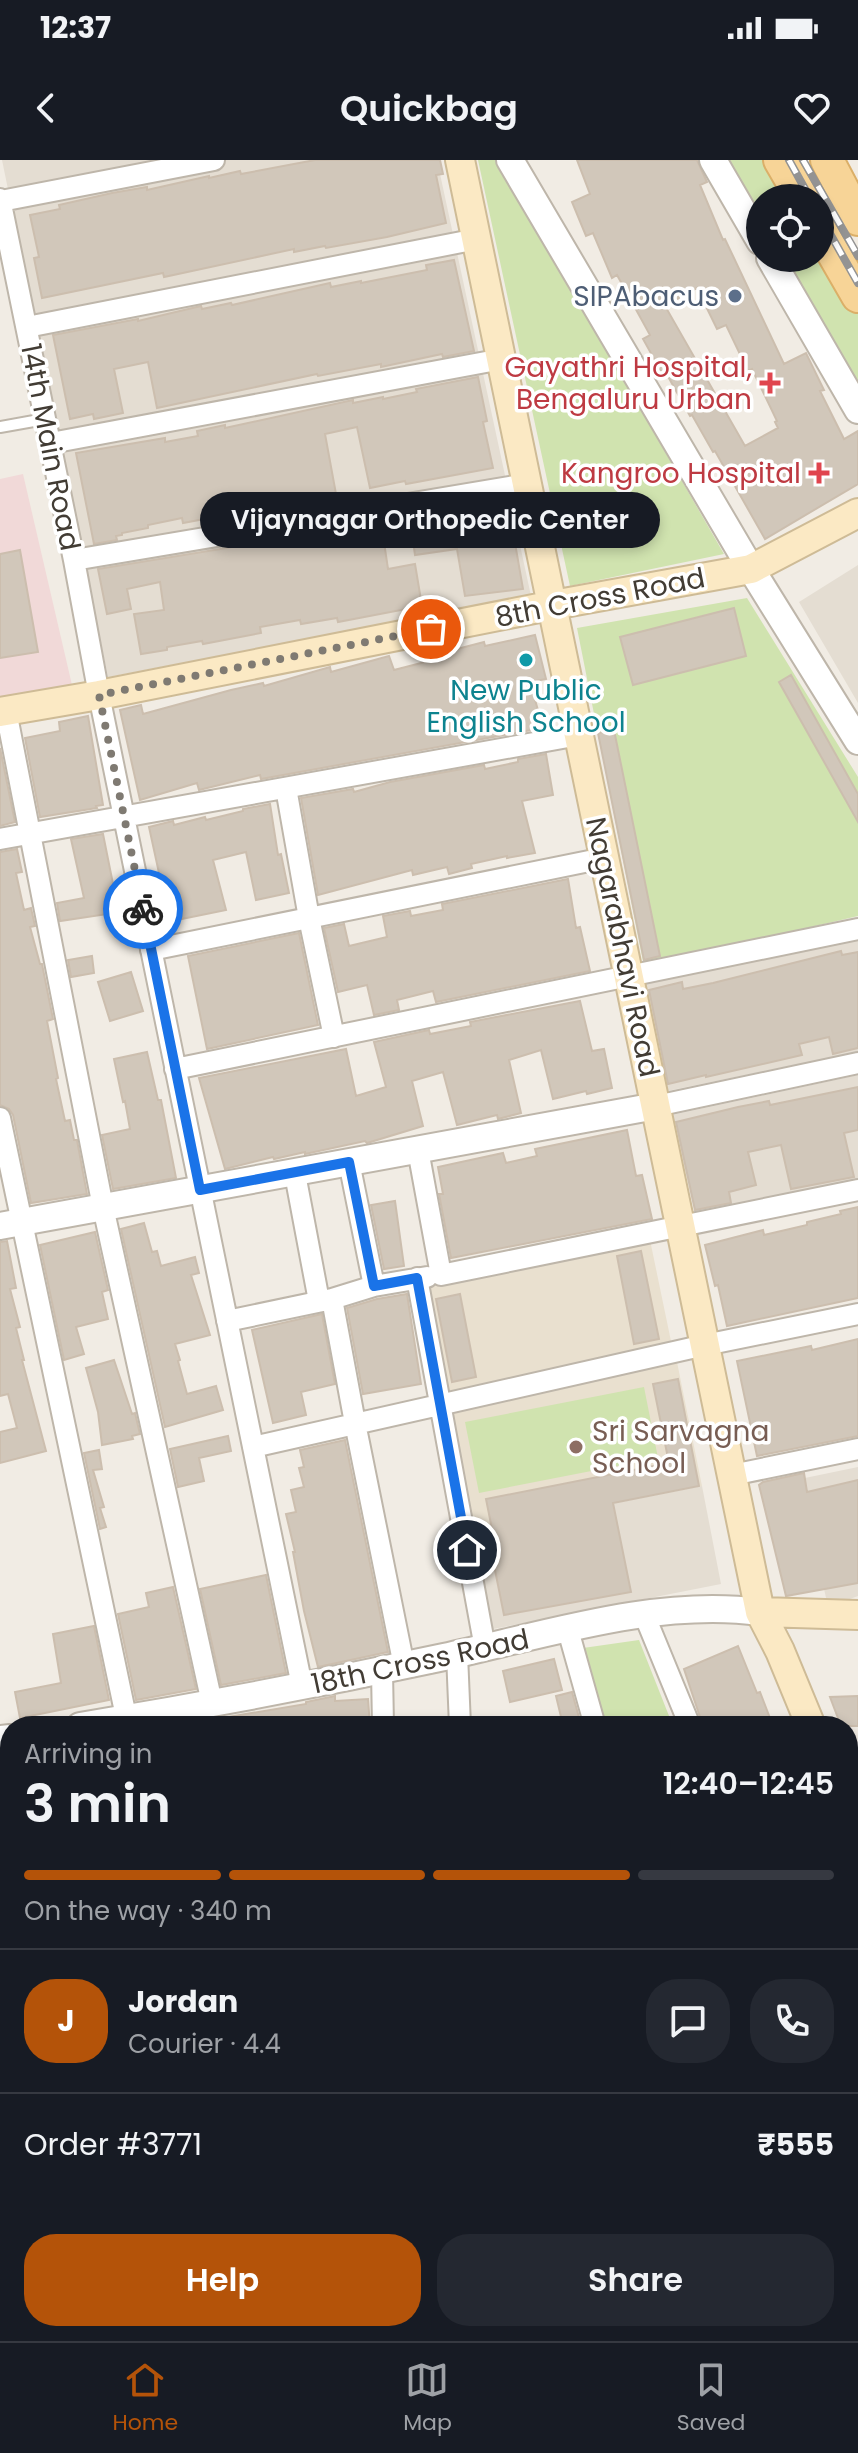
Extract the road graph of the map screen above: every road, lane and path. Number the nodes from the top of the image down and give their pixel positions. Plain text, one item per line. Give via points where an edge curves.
1 (214, 160) edge
2 (460, 160) edge
3 (510, 160) edge
4 (713, 160) edge
5 (780, 160) edge
6 (827, 160) edge
7 (794, 184) edge
8 (0, 200) edge
9 (856, 211) edge
10 (746, 217) edge
11 (477, 239) junction
12 (834, 254) edge
13 (778, 272) edge
14 (858, 296) edge
15 (27, 327) junction
16 (502, 359) junction
17 (858, 410) edge
18 (46, 419) junction
19 (0, 427) edge
20 (51, 443) junction
21 (527, 484) junction
22 (858, 513) edge
23 (74, 560) junction
24 (751, 569) junction
25 (552, 605) junction
26 (99, 695) junction
27 (3, 711) edge
28 (579, 735) junction
29 (858, 741) edge
30 (286, 788) junction
31 (124, 817) junction
32 (30, 834) junction
33 (0, 839) edge
34 (604, 858) junction
35 (309, 918) junction
36 (858, 929) edge
37 (151, 950) junction
38 (629, 977) junction
39 (334, 1037) junction
40 (858, 1063) edge
41 (175, 1069) junction
42 (656, 1106) junction
43 (0, 1118) edge
44 (418, 1150) junction
45 (349, 1162) junction
46 (295, 1174) junction
47 (200, 1190) junction
48 (858, 1190) edge
49 (103, 1207) junction
50 (11, 1224) edge
51 (681, 1228) junction
52 (441, 1275) junction
53 (417, 1278) junction
54 (374, 1286) junction
55 (326, 1300) junction
56 (858, 1314) edge
57 (227, 1321) junction
58 (705, 1345) junction
59 (441, 1403) junction
60 (355, 1423) junction
61 (253, 1447) junction
62 (858, 1449) edge
63 (732, 1475) junction
64 (760, 1612) junction
65 (854, 1613) edge
66 (644, 1614) junction
67 (568, 1630) junction
68 (485, 1648) junction
69 (457, 1654) junction
70 (393, 1668) junction
71 (302, 1686) junction
72 (212, 1703) junction
73 (127, 1716) edge
74 (155, 1716) edge
75 (385, 1716) edge
76 (460, 1716) edge
77 (592, 1716) edge
78 (686, 1716) edge
79 (807, 1716) edge

1 - 8 street
2 - 11 main road, Nagarabhavi Road
3 - 24 street
4 - 10 street
5 - 7 main road
6 - 9 main road
8 - 15 street, 14th Main Road
11 - 15 street
11 - 16 main road, Nagarabhavi Road
12 - 14 main road
13 - 17 street
15 - 18 street, 14th Main Road
16 - 20 street
16 - 21 main road, Nagarabhavi Road
18 - 19 lane
18 - 20 street, 14th Main Road
20 - 23 street, 14th Main Road
21 - 23 street
21 - 25 main road, Nagarabhavi Road
22 - 24 main road, 8th Cross Road
23 - 26 street, 14th Main Road
24 - 25 main road, 8th Cross Road
24 - 29 street
25 - 26 main road, 8th Cross Road
25 - 28 main road, Nagarabhavi Road
26 - 27 main road, 8th Cross Road
26 - 31 street, 14th Main Road
27 - 32 street
28 - 30 street
28 - 34 main road, Nagarabhavi Road
30 - 31 street
30 - 35 street
31 - 32 street
31 - 37 street, 14th Main Road
32 - 33 street
32 - 49 street
34 - 35 street
34 - 38 main road, Nagarabhavi Road
35 - 37 street
35 - 39 street
36 - 38 street
37 - 41 street, 14th Main Road
38 - 39 street
38 - 42 main road, Nagarabhavi Road
39 - 41 street
40 - 42 street
41 - 47 street, 14th Main Road
42 - 44 street
42 - 51 main road, Nagarabhavi Road
43 - 50 street
44 - 45 street
44 - 52 street
45 - 46 street
45 - 54 street
46 - 47 street
46 - 55 street
47 - 49 street
47 - 57 street, 14th Main Road
48 - 51 street
49 - 50 street
49 - 72 street
50 - 73 street
51 - 52 street
51 - 58 main road, Nagarabhavi Road
52 - 53 street
53 - 54 street
53 - 59 street
54 - 55 street
55 - 57 street
55 - 60 street
56 - 58 street
57 - 61 street, 14th Main Road
58 - 59 street
58 - 63 main road, Nagarabhavi Road
59 - 60 street
59 - 68 street
60 - 61 street
60 - 70 street
61 - 71 street, 14th Main Road
62 - 63 street
63 - 64 main road, Nagarabhavi Road
64 - 65 main road
64 - 66 street, 18th Cross Road via 696,1608
64 - 79 main road, Nagarabhavi Road
66 - 67 street, 18th Cross Road
66 - 78 street
67 - 68 street, 18th Cross Road
67 - 77 street
68 - 69 street, 18th Cross Road
69 - 70 street, 18th Cross Road
69 - 76 street
70 - 71 street, 18th Cross Road
70 - 75 street
71 - 72 street, 18th Cross Road
72 - 74 street, 18th Cross Road

